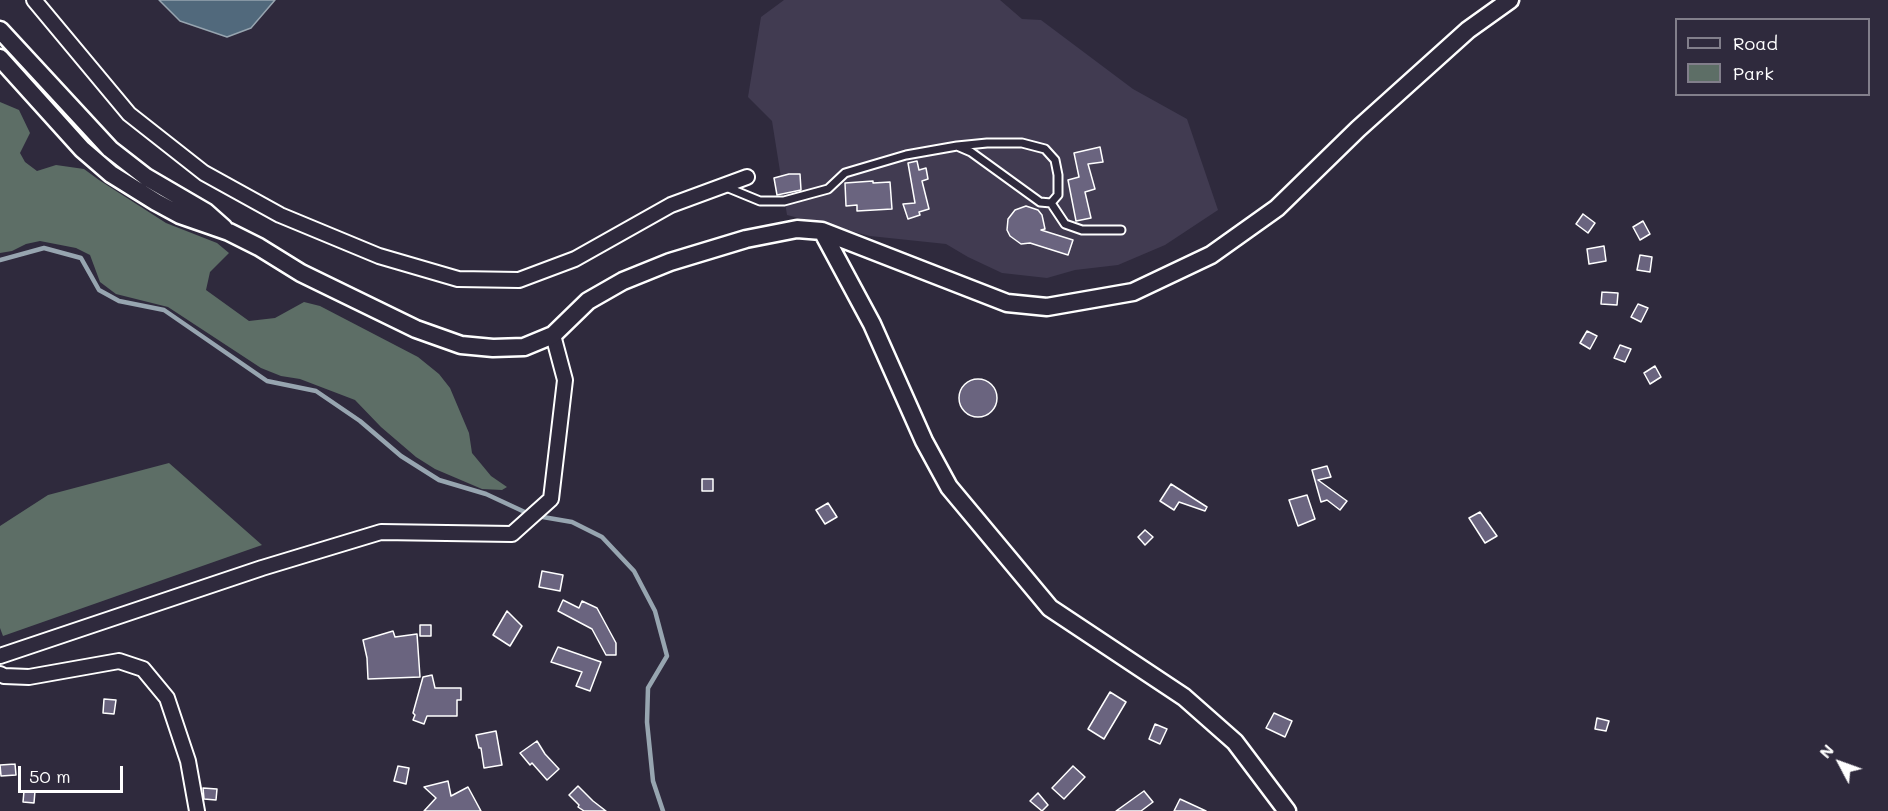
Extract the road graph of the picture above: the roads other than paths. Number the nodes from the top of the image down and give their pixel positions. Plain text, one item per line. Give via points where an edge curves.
1 (34, 0) edge
2 (1510, 0) edge
3 (0, 30) edge
4 (0, 58) edge
5 (957, 146) junction
6 (747, 177) dead end
7 (723, 186) junction
8 (1051, 203) junction
9 (1121, 230) dead end
10 (822, 231) junction
11 (229, 232) junction
12 (553, 335) junction
13 (0, 656) edge
14 (0, 674) edge
15 (196, 811) edge
16 (1287, 811) edge

1 - 7 street via 129,114 204,173 280,215 379,256 458,279 519,280 575,259 670,205
2 - 10 street via 1468,30 1277,208 1211,255 1133,292 1047,307 1007,303
3 - 11 street via 110,149
4 - 11 street via 82,149 111,174 180,214
5 - 7 lane via 906,155 845,173 828,189 784,201 760,201
5 - 8 lane via 1040,202
5 - 8 lane via 1022,143 1045,149 1055,160 1058,175 1058,195
6 - 7 street
8 - 9 lane via 1065,224 1082,230
10 - 12 street via 797,230 746,239 670,262 622,281 588,301
10 - 16 street via 872,324 924,441 949,486 1050,608 1184,697 1235,742
11 - 12 street via 301,273 416,329 461,345 524,347
12 - 13 street via 565,380 552,499 512,534 381,532 251,571
14 - 15 street via 29,677 119,661 142,669 167,698 188,761

